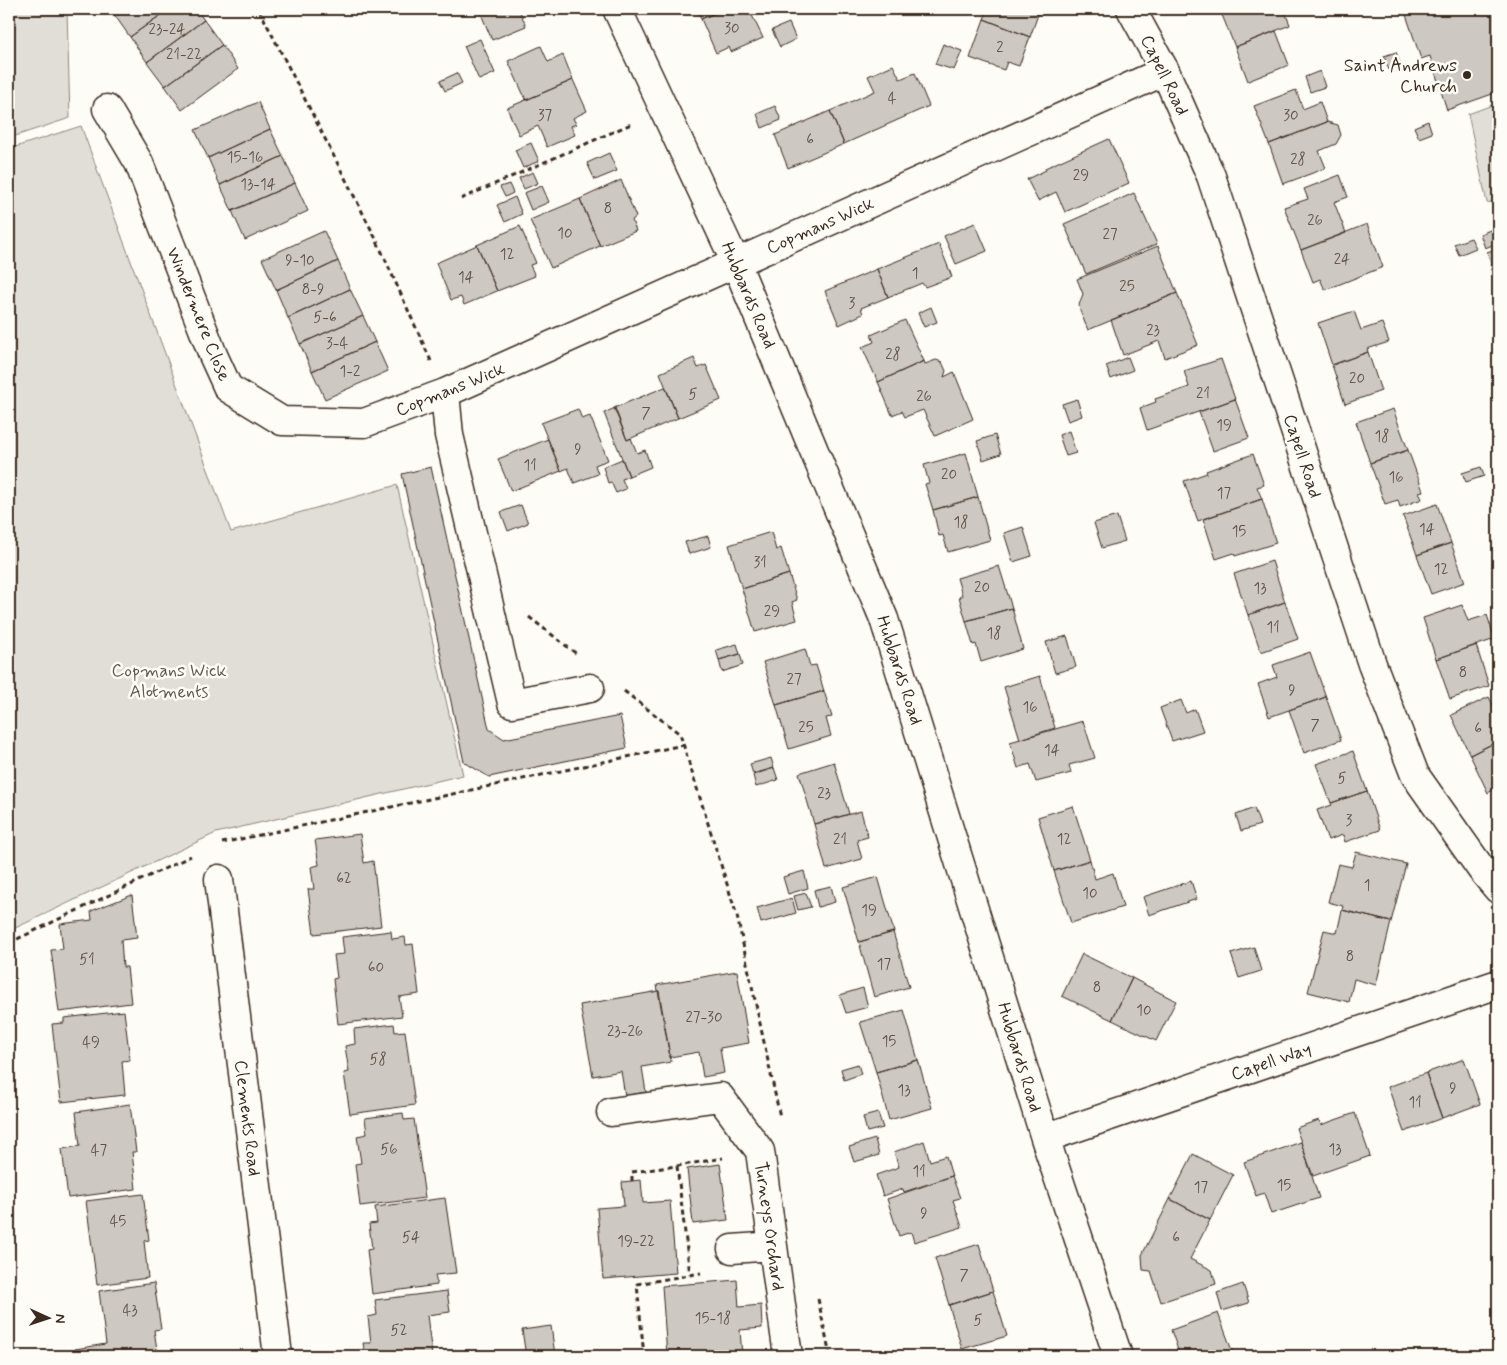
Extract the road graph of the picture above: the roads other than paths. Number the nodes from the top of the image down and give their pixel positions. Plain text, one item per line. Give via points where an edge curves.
1 (617, 9) edge
2 (1131, 9) edge
3 (1165, 71) junction
4 (107, 109) dead end
5 (736, 263) junction
6 (445, 393) junction
7 (364, 424) joint
8 (590, 688) dead end
9 (219, 879) dead end
10 (1498, 889) edge
11 (1498, 984) edge
12 (612, 1112) dead end
13 (1044, 1138) junction
14 (773, 1246) junction
15 (732, 1249) dead end
16 (278, 1356) edge
17 (788, 1356) edge
18 (1118, 1356) edge

1 - 5 street, Hubbards Road
2 - 3 street, Capell Road
3 - 5 street, Copmans Wick
3 - 10 street, Capell Road via 1211,176 1372,664 1414,775
4 - 7 street, Windermere Close via 139,163 228,388 282,421
5 - 6 street, Copmans Wick
5 - 13 street, Hubbards Road via 884,619
6 - 7 street, Copmans Wick
6 - 8 street via 449,435 512,703
9 - 16 street, Clements Road
11 - 13 street, Capell Way
12 - 14 street, Turneys Orchard via 720,1097 760,1151
13 - 18 street, Hubbards Road
14 - 15 street
14 - 17 street, Turneys Orchard

